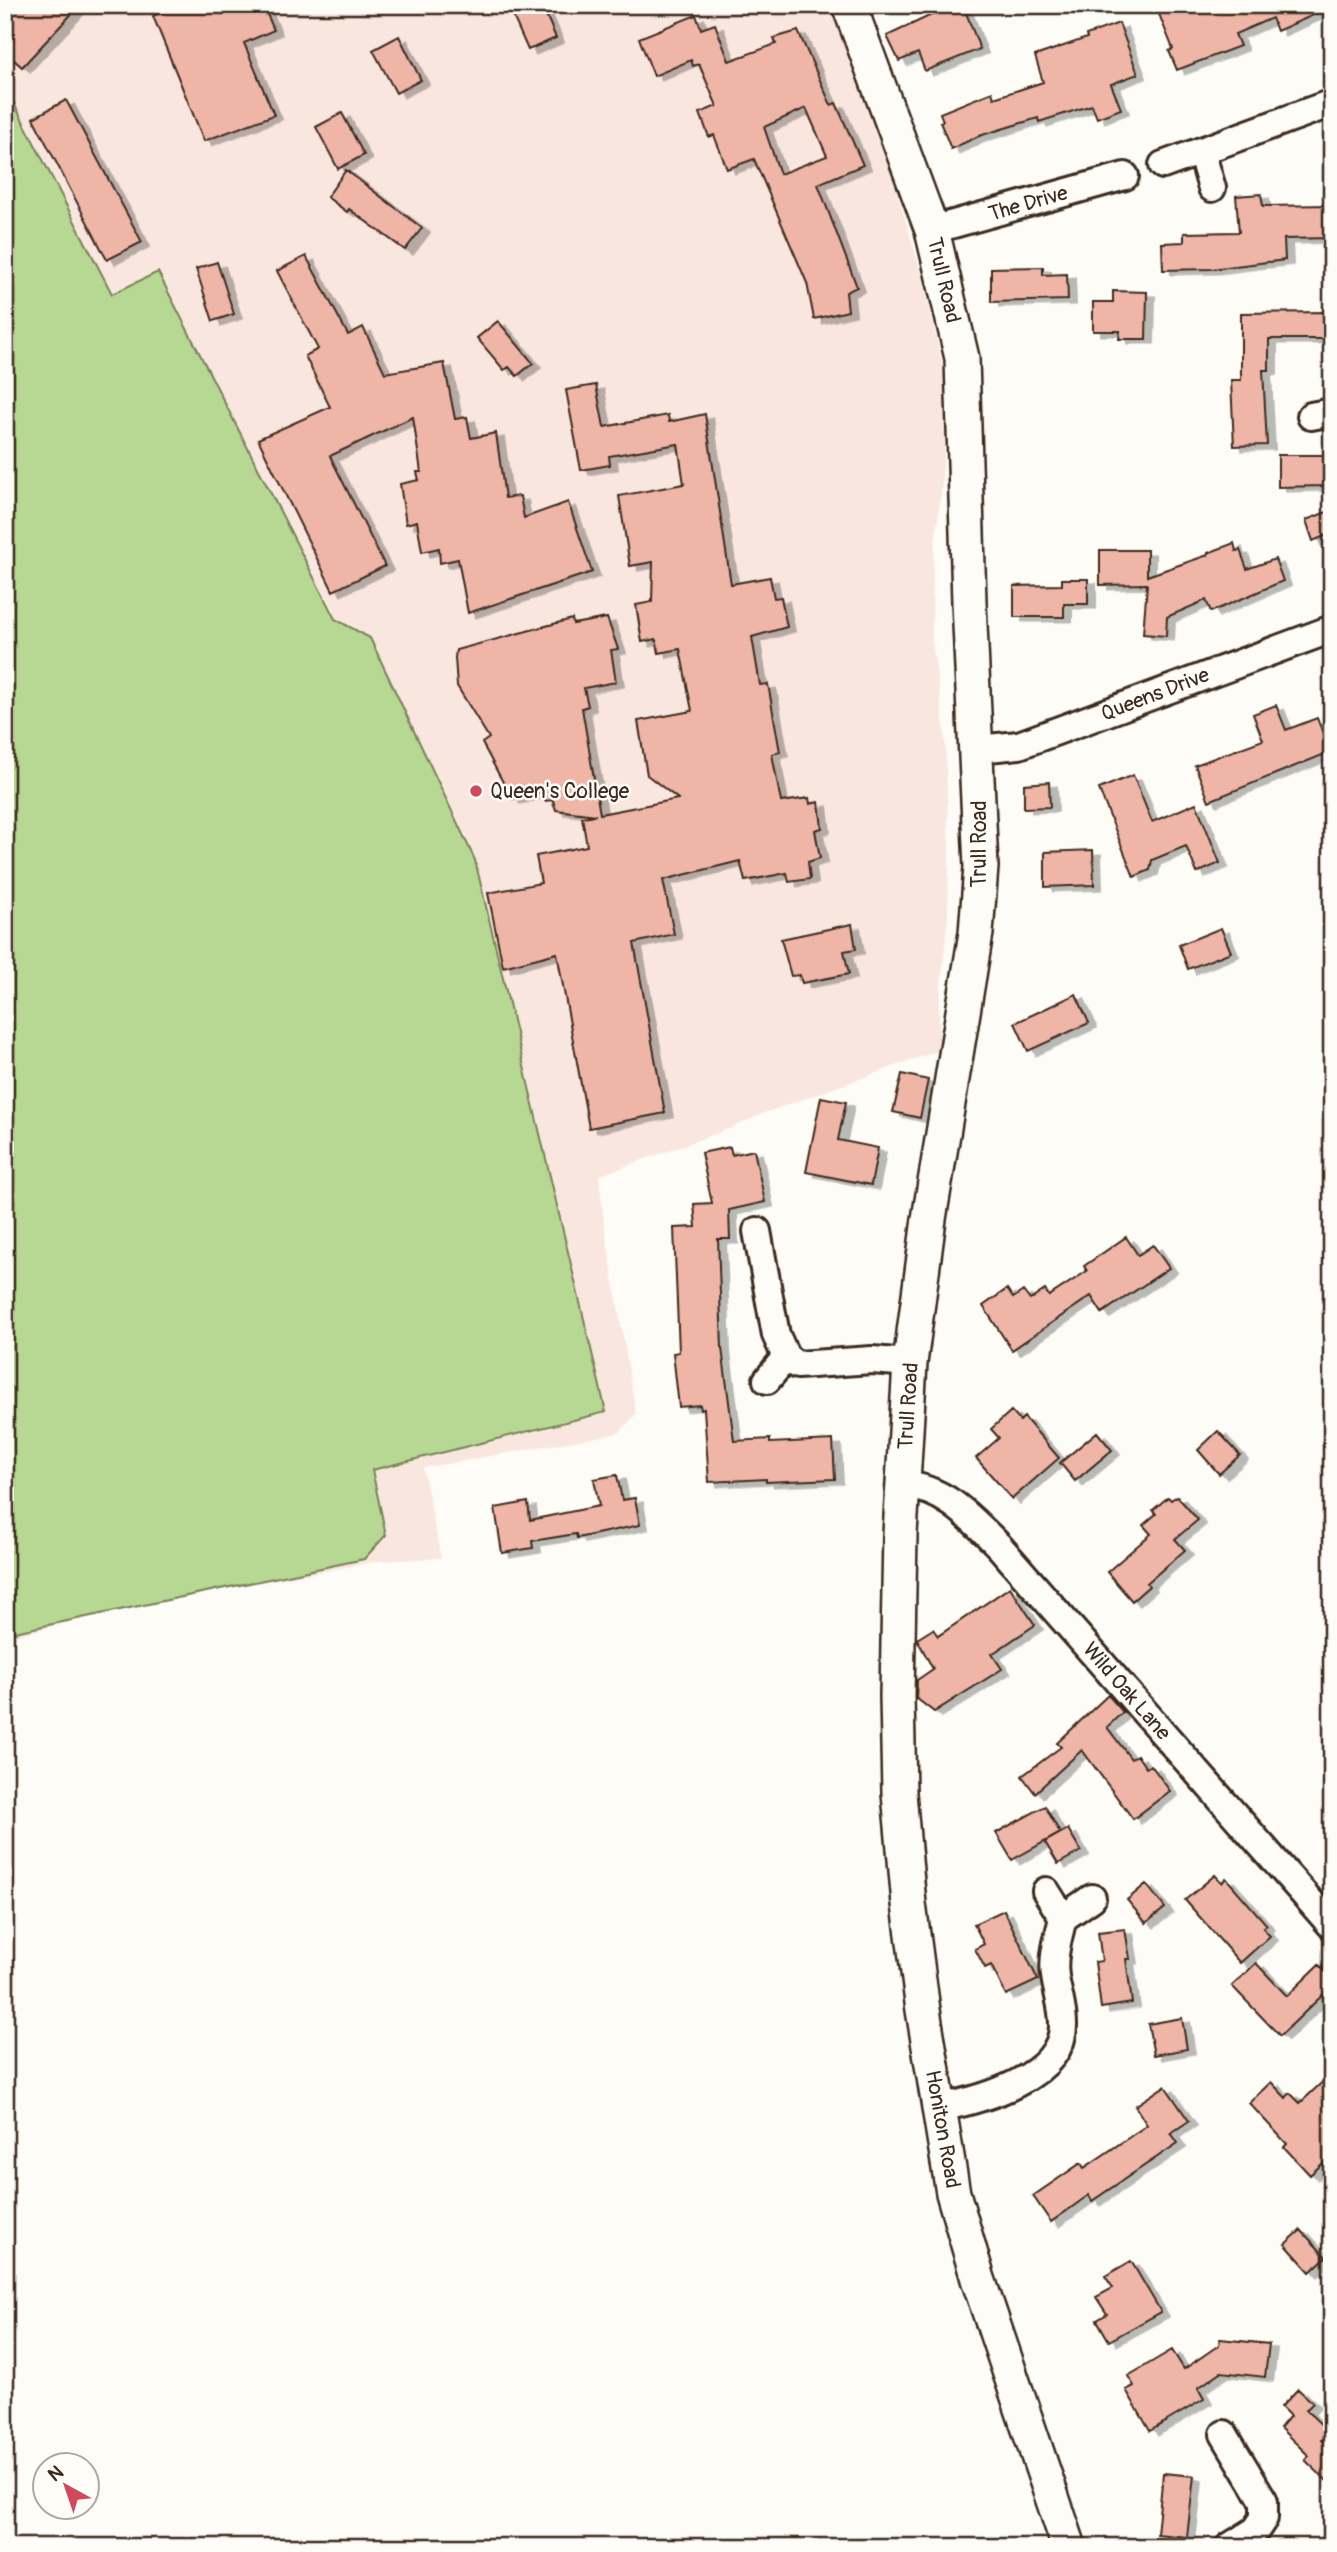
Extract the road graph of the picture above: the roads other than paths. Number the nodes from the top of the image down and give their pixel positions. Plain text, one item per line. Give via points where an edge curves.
1 (849, 5) edge
2 (1332, 103) edge
3 (1201, 151) junction
4 (1163, 165) dead end
5 (1125, 176) dead end
6 (1212, 188) dead end
7 (932, 230) junction
8 (1332, 629) edge
9 (977, 749) junction
10 (757, 1231) dead end
11 (786, 1357) junction
12 (910, 1363) junction
13 (767, 1380) dead end
14 (904, 1485) junction
15 (897, 1696) joint
16 (1046, 1891) dead end
17 (1092, 1898) dead end
18 (1063, 1918) junction
19 (1332, 1926) edge
20 (939, 2108) junction
21 (1224, 2434) dead end
22 (1069, 2547) edge
23 (1228, 2547) edge

1 - 7 street, Trull Road
2 - 3 street
3 - 4 street
3 - 6 street
5 - 7 street, The Drive
7 - 9 street, Trull Road via 962,358
8 - 9 street, Queens Drive via 1019,745
9 - 12 street, Trull Road via 981,867 976,933
10 - 11 street via 776,1335
11 - 12 street via 797,1365 872,1360
11 - 13 street
12 - 14 street, Trull Road
14 - 15 street, Trull Road
14 - 19 street, Wild Oak Lane via 935,1491 962,1509 999,1546
15 - 20 street, Honiton Road via 899,1793 909,1904
16 - 18 street
17 - 18 street
18 - 20 street via 1054,1974 1063,2027 1057,2046 1028,2078
20 - 22 street, Honiton Road via 953,2193 978,2279
21 - 23 street via 1264,2501 1264,2518 1256,2530

